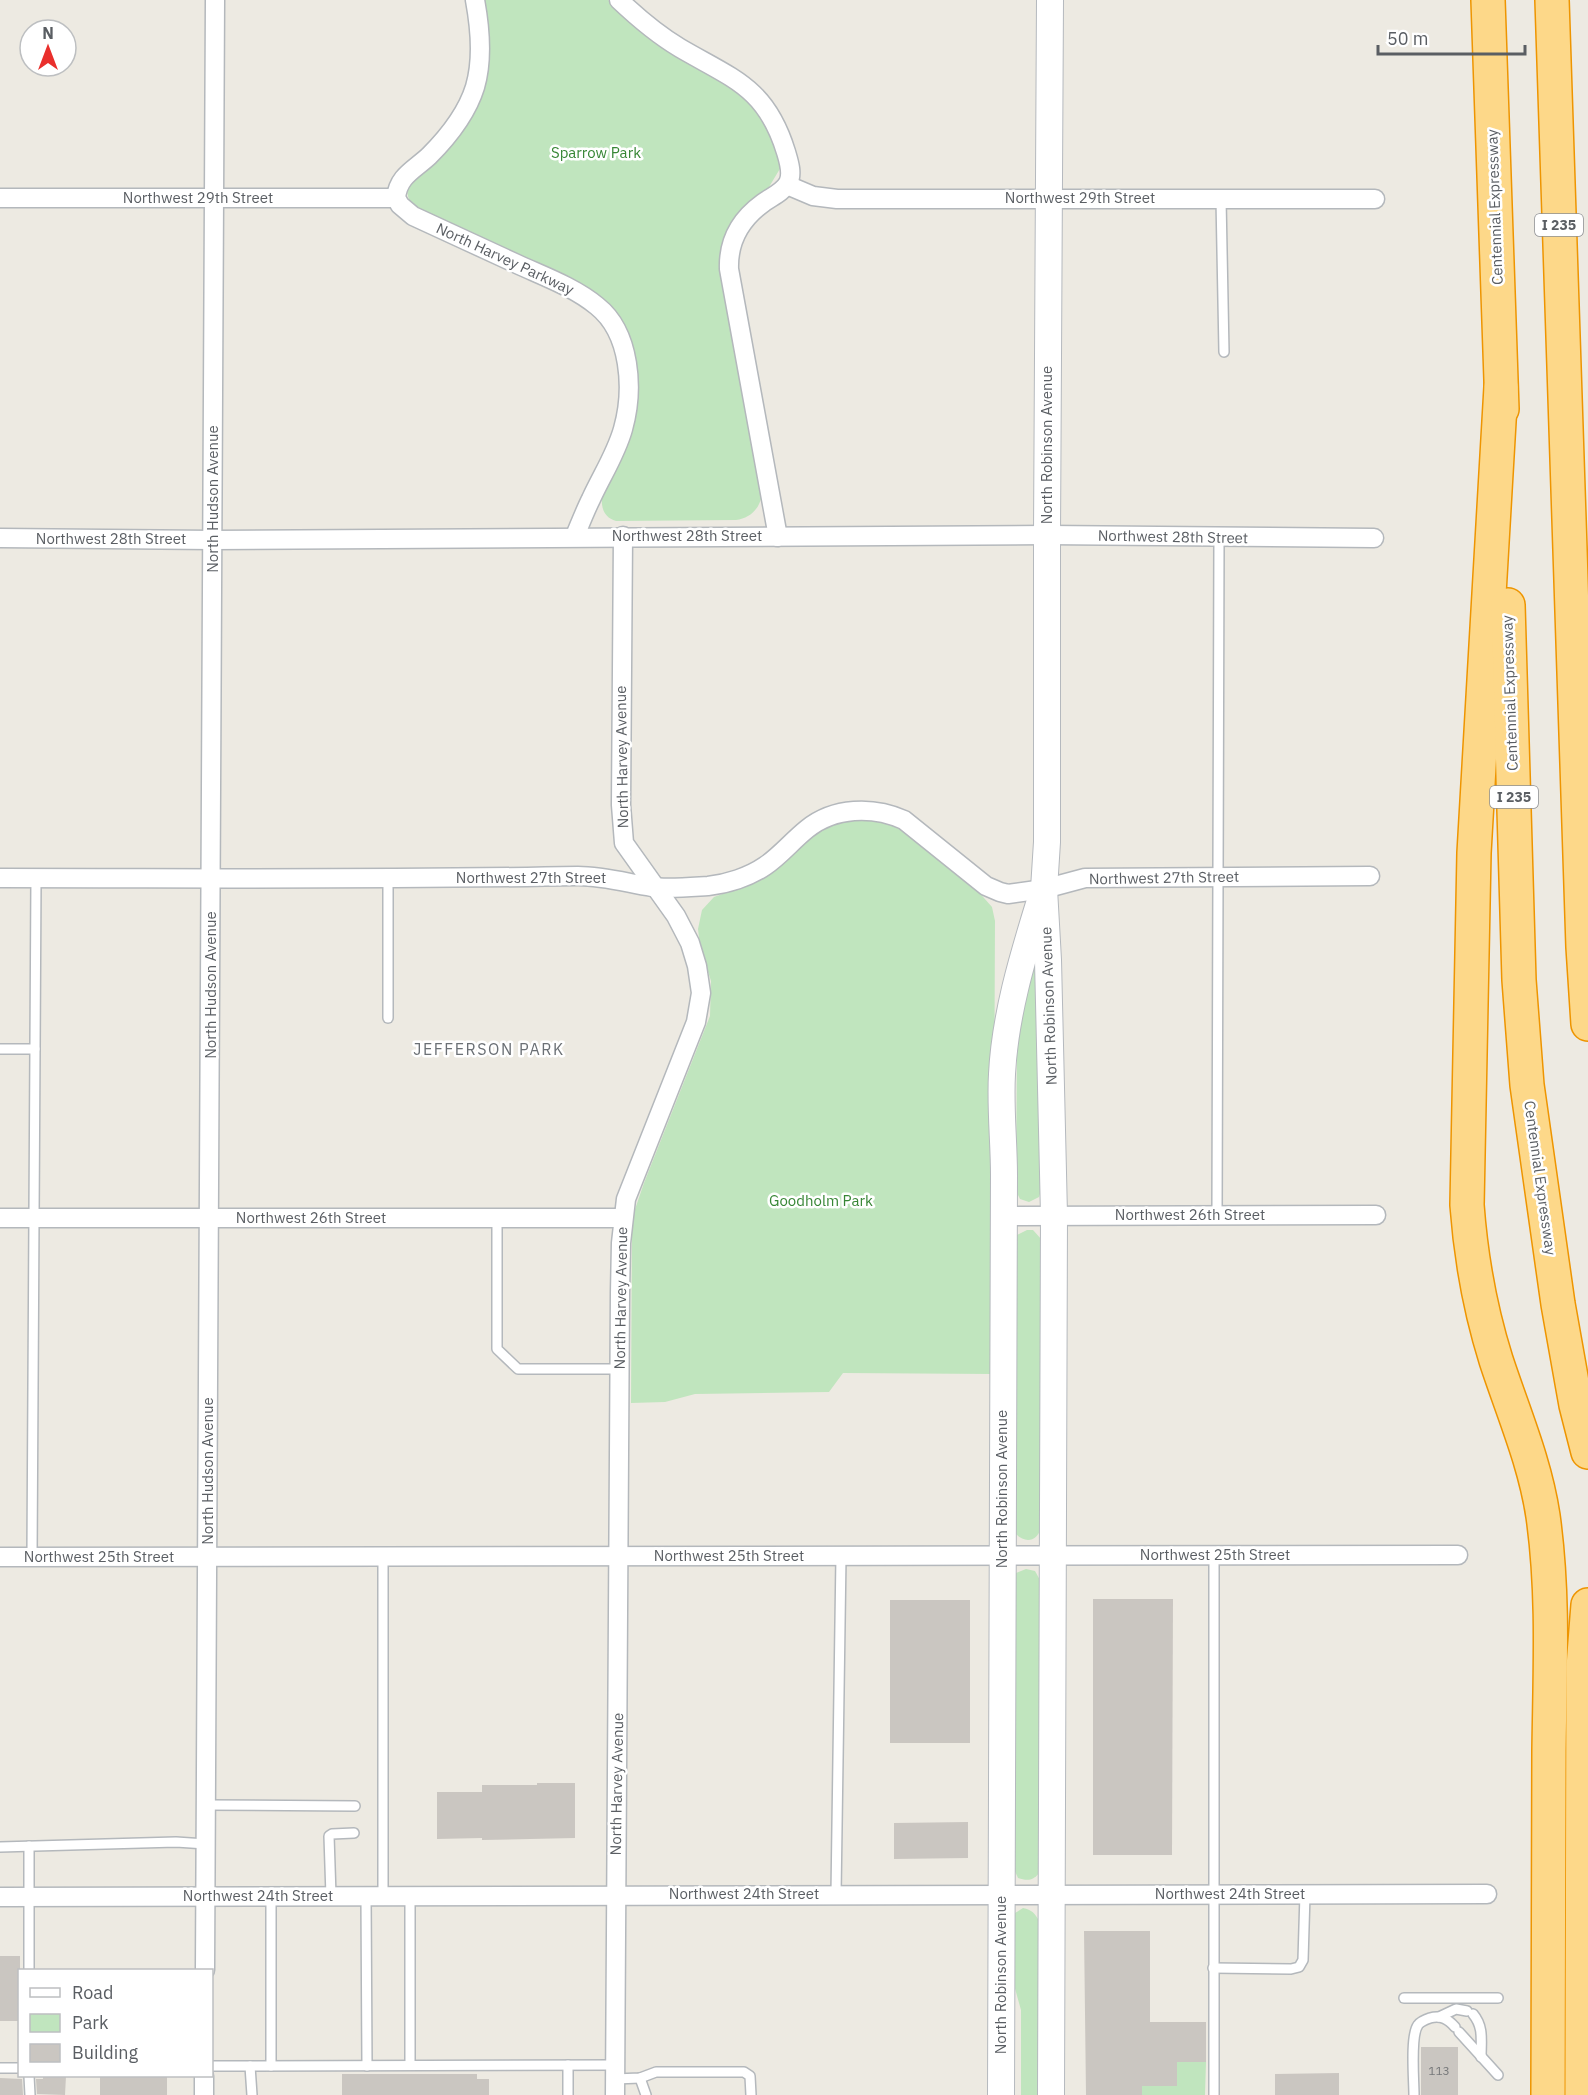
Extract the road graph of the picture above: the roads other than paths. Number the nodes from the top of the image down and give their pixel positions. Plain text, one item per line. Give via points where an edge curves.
1 (215, 0) edge
2 (475, 0) edge
3 (619, 0) edge
4 (1050, 0) edge
5 (1488, 0) edge
6 (1552, 0) edge
7 (787, 185) junction
8 (0, 198) edge
9 (214, 198) junction
10 (396, 198) junction
11 (1049, 198) junction
12 (1221, 199) junction
13 (1375, 199) dead end
14 (1224, 352) dead end
15 (1501, 387) junction
16 (1567, 449) junction
17 (1047, 535) junction
18 (575, 536) junction
19 (623, 536) junction
20 (778, 537) junction
21 (1219, 537) junction
22 (0, 538) edge
23 (1374, 538) dead end
24 (213, 540) junction
25 (1588, 601) edge
26 (1370, 876) dead end
27 (1219, 877) junction
28 (0, 878) edge
29 (36, 878) junction
30 (388, 878) junction
31 (212, 879) junction
32 (655, 887) junction
33 (1044, 889) junction
34 (388, 1018) dead end
35 (1588, 1024) edge
36 (0, 1049) edge
37 (35, 1049) junction
38 (1054, 1215) junction
39 (1217, 1215) junction
40 (1377, 1215) dead end
41 (1004, 1216) junction
42 (0, 1218) edge
43 (34, 1218) junction
44 (210, 1218) junction
45 (497, 1218) junction
46 (623, 1218) junction
47 (620, 1369) junction
48 (1588, 1452) edge
49 (1052, 1555) junction
50 (1214, 1555) junction
51 (1458, 1555) dead end
52 (383, 1556) junction
53 (619, 1556) junction
54 (841, 1556) junction
55 (1001, 1556) junction
56 (0, 1557) edge
57 (32, 1557) junction
58 (208, 1557) junction
59 (1588, 1605) edge
60 (206, 1805) junction
61 (355, 1806) dead end
62 (354, 1833) dead end
63 (206, 1844) junction
64 (29, 1846) junction
65 (0, 1847) edge
66 (836, 1894) junction
67 (1001, 1894) junction
68 (1052, 1894) junction
69 (1213, 1894) junction
70 (1305, 1894) junction
71 (1487, 1894) dead end
72 (616, 1895) junction
73 (271, 1896) junction
74 (331, 1896) junction
75 (374, 1896) junction
76 (410, 1896) junction
77 (0, 1897) edge
78 (29, 1897) junction
79 (206, 1897) junction
80 (1213, 1968) junction
81 (29, 1969) edge
82 (205, 1969) edge
83 (1404, 1998) dead end
84 (1498, 1998) dead end
85 (1439, 2017) junction
86 (1481, 2057) junction
87 (410, 2065) junction
88 (568, 2065) junction
89 (213, 2066) edge
90 (250, 2066) junction
91 (271, 2066) junction
92 (367, 2066) junction
93 (0, 2067) edge
94 (18, 2068) edge
95 (1498, 2075) dead end
96 (29, 2077) edge
97 (204, 2077) edge
98 (640, 2078) junction
99 (616, 2079) edge
100 (30, 2095) edge
101 (204, 2095) edge
102 (252, 2095) edge
103 (568, 2095) edge
104 (646, 2095) edge
105 (751, 2095) edge
106 (1001, 2095) edge
107 (1051, 2095) edge
108 (1214, 2095) edge
109 (1414, 2095) edge
110 (1548, 2095) edge
111 (1582, 2095) edge

1 - 9 street, North Hudson Avenue
2 - 10 street via 480,44 475,88 445,138 401,179
3 - 7 street via 678,47 732,77 755,95 783,141 790,167
4 - 11 street, North Robinson Avenue
5 - 15 highway, Centennial Expressway / I 235
6 - 16 highway, I 235
7 - 11 street, Northwest 29th Street via 823,198
7 - 20 street via 744,221 732,241 729,257
8 - 9 street, Northwest 29th Street
9 - 10 street, Northwest 29th Street
9 - 24 street, North Hudson Avenue
10 - 18 street, North Harvey Parkway via 413,216 585,297 610,320 618,334 628,382 626,415 619,442
11 - 12 street, Northwest 29th Street
11 - 17 street, North Robinson Avenue
12 - 13 street, Northwest 29th Street
12 - 14 lane
15 - 48 highway, Centennial Expressway / I 235 via 1520,980 1527,1085 1557,1304
15 - 110 highway via 1474,853 1467,1205 1482,1313 1532,1465 1547,1554
16 - 25 highway
16 - 35 highway, I 235
17 - 20 street, Northwest 28th Street
17 - 21 street, Northwest 28th Street
17 - 33 street, North Robinson Avenue
18 - 19 street, Northwest 28th Street
18 - 24 street, Northwest 28th Street
19 - 20 street, Northwest 28th Street
19 - 32 street, North Harvey Avenue via 622,828 624,843
21 - 23 street, Northwest 28th Street
21 - 27 lane
22 - 24 street, Northwest 28th Street
24 - 31 street, North Hudson Avenue
26 - 27 street, Northwest 27th Street
27 - 33 street, Northwest 27th Street via 1085,878
27 - 39 lane
28 - 29 street, Northwest 27th Street
29 - 31 street, Northwest 27th Street
29 - 37 lane
30 - 31 street, Northwest 27th Street
30 - 32 street, Northwest 27th Street via 598,876
30 - 34 lane
31 - 44 street, North Hudson Avenue
32 - 33 street, Northwest 27th Street via 709,886 736,880 767,865 819,821 843,813 868,811 904,820 992,889 1008,894
32 - 46 street, North Harvey Avenue via 690,943 701,993 696,1022 631,1186
33 - 38 street, North Robinson Avenue
33 - 41 street, North Robinson Avenue via 1023,957 1004,1055
36 - 37 lane
37 - 43 lane
38 - 39 street, Northwest 26th Street
38 - 41 street, Northwest 26th Street
38 - 49 street, North Robinson Avenue
39 - 40 street, Northwest 26th Street
41 - 55 street, North Robinson Avenue
42 - 43 street, Northwest 26th Street
43 - 44 street, Northwest 26th Street
43 - 57 lane
44 - 45 street, Northwest 26th Street
44 - 58 street, North Hudson Avenue
45 - 46 street, Northwest 26th Street
45 - 47 lane via 497,1349 518,1369
46 - 47 street, North Harvey Avenue
47 - 53 street, North Harvey Avenue
49 - 50 street, Northwest 25th Street
49 - 55 street, Northwest 25th Street
49 - 68 street, North Robinson Avenue
50 - 51 street, Northwest 25th Street
50 - 69 lane
52 - 53 street, Northwest 25th Street
52 - 58 street, Northwest 25th Street
52 - 75 lane
53 - 54 street, Northwest 25th Street
53 - 72 street, North Harvey Avenue
54 - 55 street, Northwest 25th Street
54 - 66 lane
55 - 67 street, North Robinson Avenue
56 - 57 street, Northwest 25th Street
57 - 58 street, Northwest 25th Street
58 - 60 street, North Hudson Avenue
59 - 111 highway via 1583,1667
60 - 61 lane
60 - 63 street, North Hudson Avenue
62 - 74 lane via 329,1836
63 - 64 lane
63 - 79 street, North Hudson Avenue
64 - 65 lane
64 - 78 lane
66 - 67 street, Northwest 24th Street
66 - 72 street, Northwest 24th Street
67 - 68 street, Northwest 24th Street
67 - 106 street, North Robinson Avenue
68 - 69 street, Northwest 24th Street
68 - 107 street, North Robinson Avenue
69 - 70 street, Northwest 24th Street
69 - 80 lane
70 - 71 street, Northwest 24th Street
70 - 80 lane via 1303,1960 1299,1967
72 - 76 street, Northwest 24th Street
72 - 99 street, North Harvey Avenue
73 - 74 street, Northwest 24th Street
73 - 79 street, Northwest 24th Street
73 - 91 lane
74 - 75 street, Northwest 24th Street
75 - 76 street, Northwest 24th Street
75 - 92 lane
76 - 87 lane
77 - 78 street, Northwest 24th Street
78 - 79 street, Northwest 24th Street
78 - 81 lane
79 - 82 street, North Hudson Avenue
80 - 108 lane
83 - 84 lane
85 - 86 lane via 1449,2020
85 - 86 lane via 1456,2009 1479,2021
85 - 109 lane via 1418,2025 1414,2035
86 - 95 lane
87 - 88 lane
87 - 92 lane
88 - 99 lane
88 - 103 lane
89 - 90 lane
90 - 91 lane
90 - 102 lane
91 - 92 lane
93 - 94 lane
96 - 100 lane
97 - 101 street
98 - 99 lane
98 - 104 lane
98 - 105 lane via 656,2072 744,2072 750,2076

